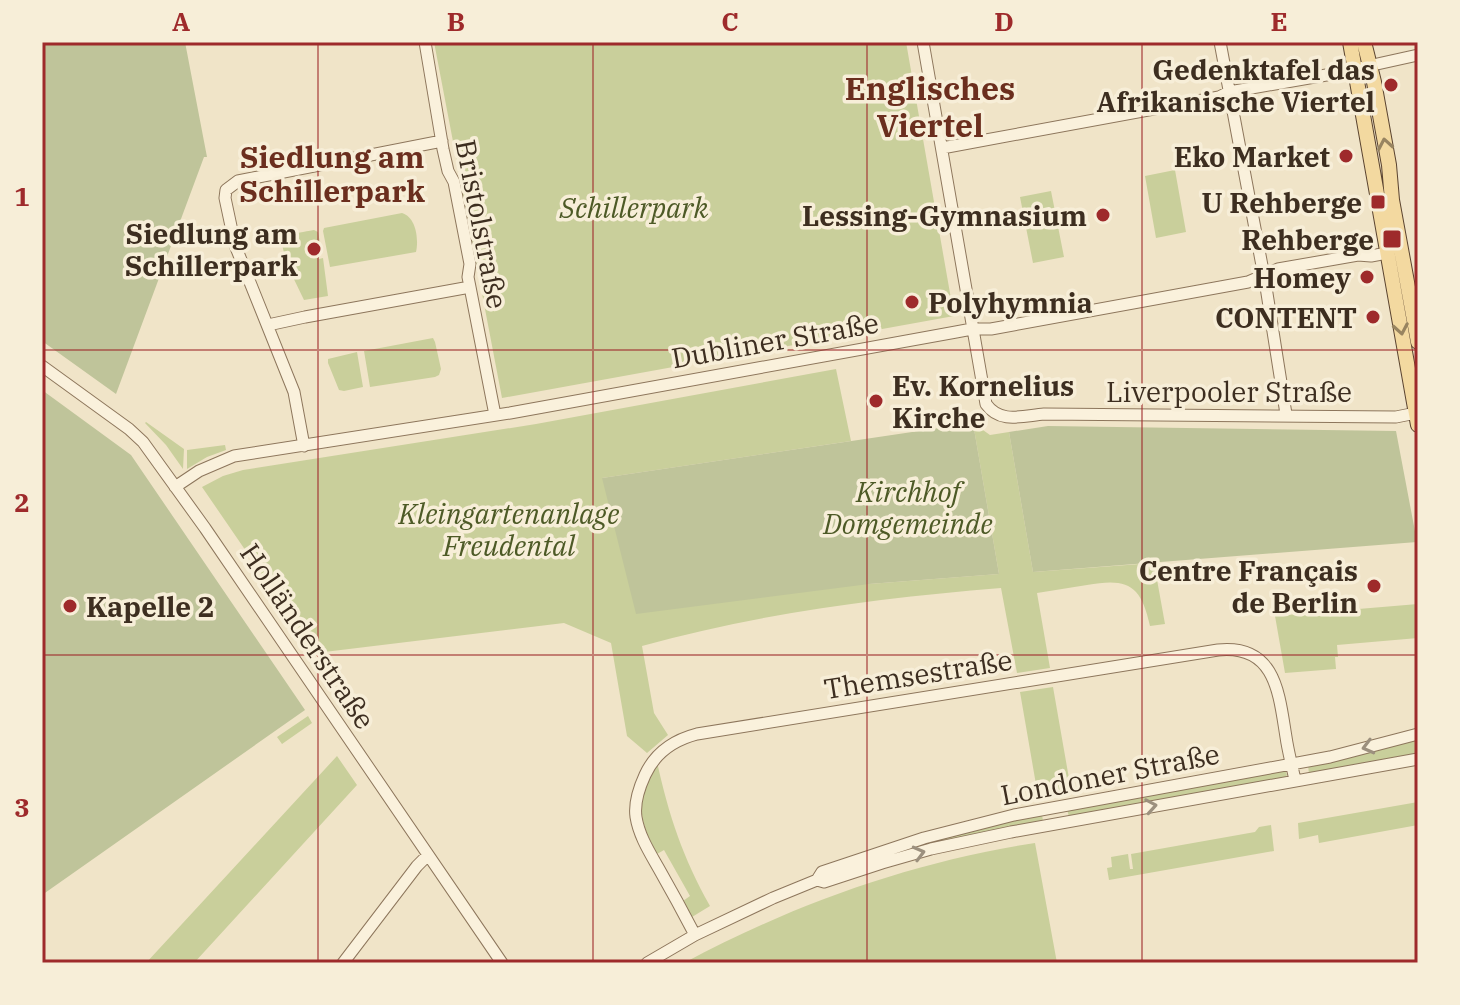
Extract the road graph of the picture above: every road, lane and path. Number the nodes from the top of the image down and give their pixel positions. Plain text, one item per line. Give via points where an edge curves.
1 (425, 42) edge
2 (923, 42) edge
3 (1220, 42) edge
4 (1350, 42) edge
5 (1364, 42) edge
6 (1418, 55) edge
7 (1370, 65) junction
8 (1355, 69) junction
9 (1229, 92) junction
10 (442, 141) junction
11 (942, 148) junction
12 (1387, 253) junction
13 (1263, 276) junction
14 (470, 287) junction
15 (268, 325) junction
16 (972, 329) junction
17 (1418, 342) edge
18 (42, 366) edge
19 (1286, 414) junction
20 (495, 415) junction
21 (1417, 419) edge
22 (304, 446) junction
23 (175, 487) junction
24 (1418, 734) edge
25 (1418, 759) edge
26 (1291, 764) junction
27 (1295, 780) junction
28 (428, 855) junction
29 (817, 880) junction
30 (695, 935) junction
31 (343, 963) edge
32 (502, 963) edge
33 (647, 963) edge

1 - 10 street, Bristolstraße
2 - 11 street
3 - 9 street
4 - 8 main road
5 - 7 main road
6 - 7 street
7 - 8 street
17 -> 7 main road
8 - 9 street
8 - 12 main road
9 - 11 street
9 - 13 street
10 - 14 street, Bristolstraße via 470,264
10 - 15 street via 260,176 226,190 231,230
11 - 16 street
12 - 13 street, Dubliner Straße via 1278,269
12 -> 21 main road
13 - 16 street, Dubliner Straße via 1110,308
13 - 19 street
14 - 15 street
14 - 20 street, Bristolstraße
15 - 22 street via 294,392
16 - 19 street, Liverpooler Straße via 986,404 1002,417
16 - 20 street, Dubliner Straße
18 - 23 street, Holländerstraße via 140,438
19 - 21 street, Liverpooler Straße
20 - 22 street, Dubliner Straße
22 - 23 street, Dubliner Straße via 234,456
23 - 28 street, Holländerstraße
24 -> 26 street, Londoner Straße
25 - 27 street, Londoner Straße
26 - 27 street, Themsestraße
26 - 29 street, Londoner Straße via 976,824 864,857 822,872
26 - 30 street, Themsestraße via 1273,675 1256,658 1231,650 697,734 676,741 652,762 636,811 646,845
29 -> 27 street, Londoner Straße via 1011,832
28 - 31 street
28 - 32 street, Holländerstraße
29 - 30 street, Londoner Straße
30 - 33 street, Londoner Straße

